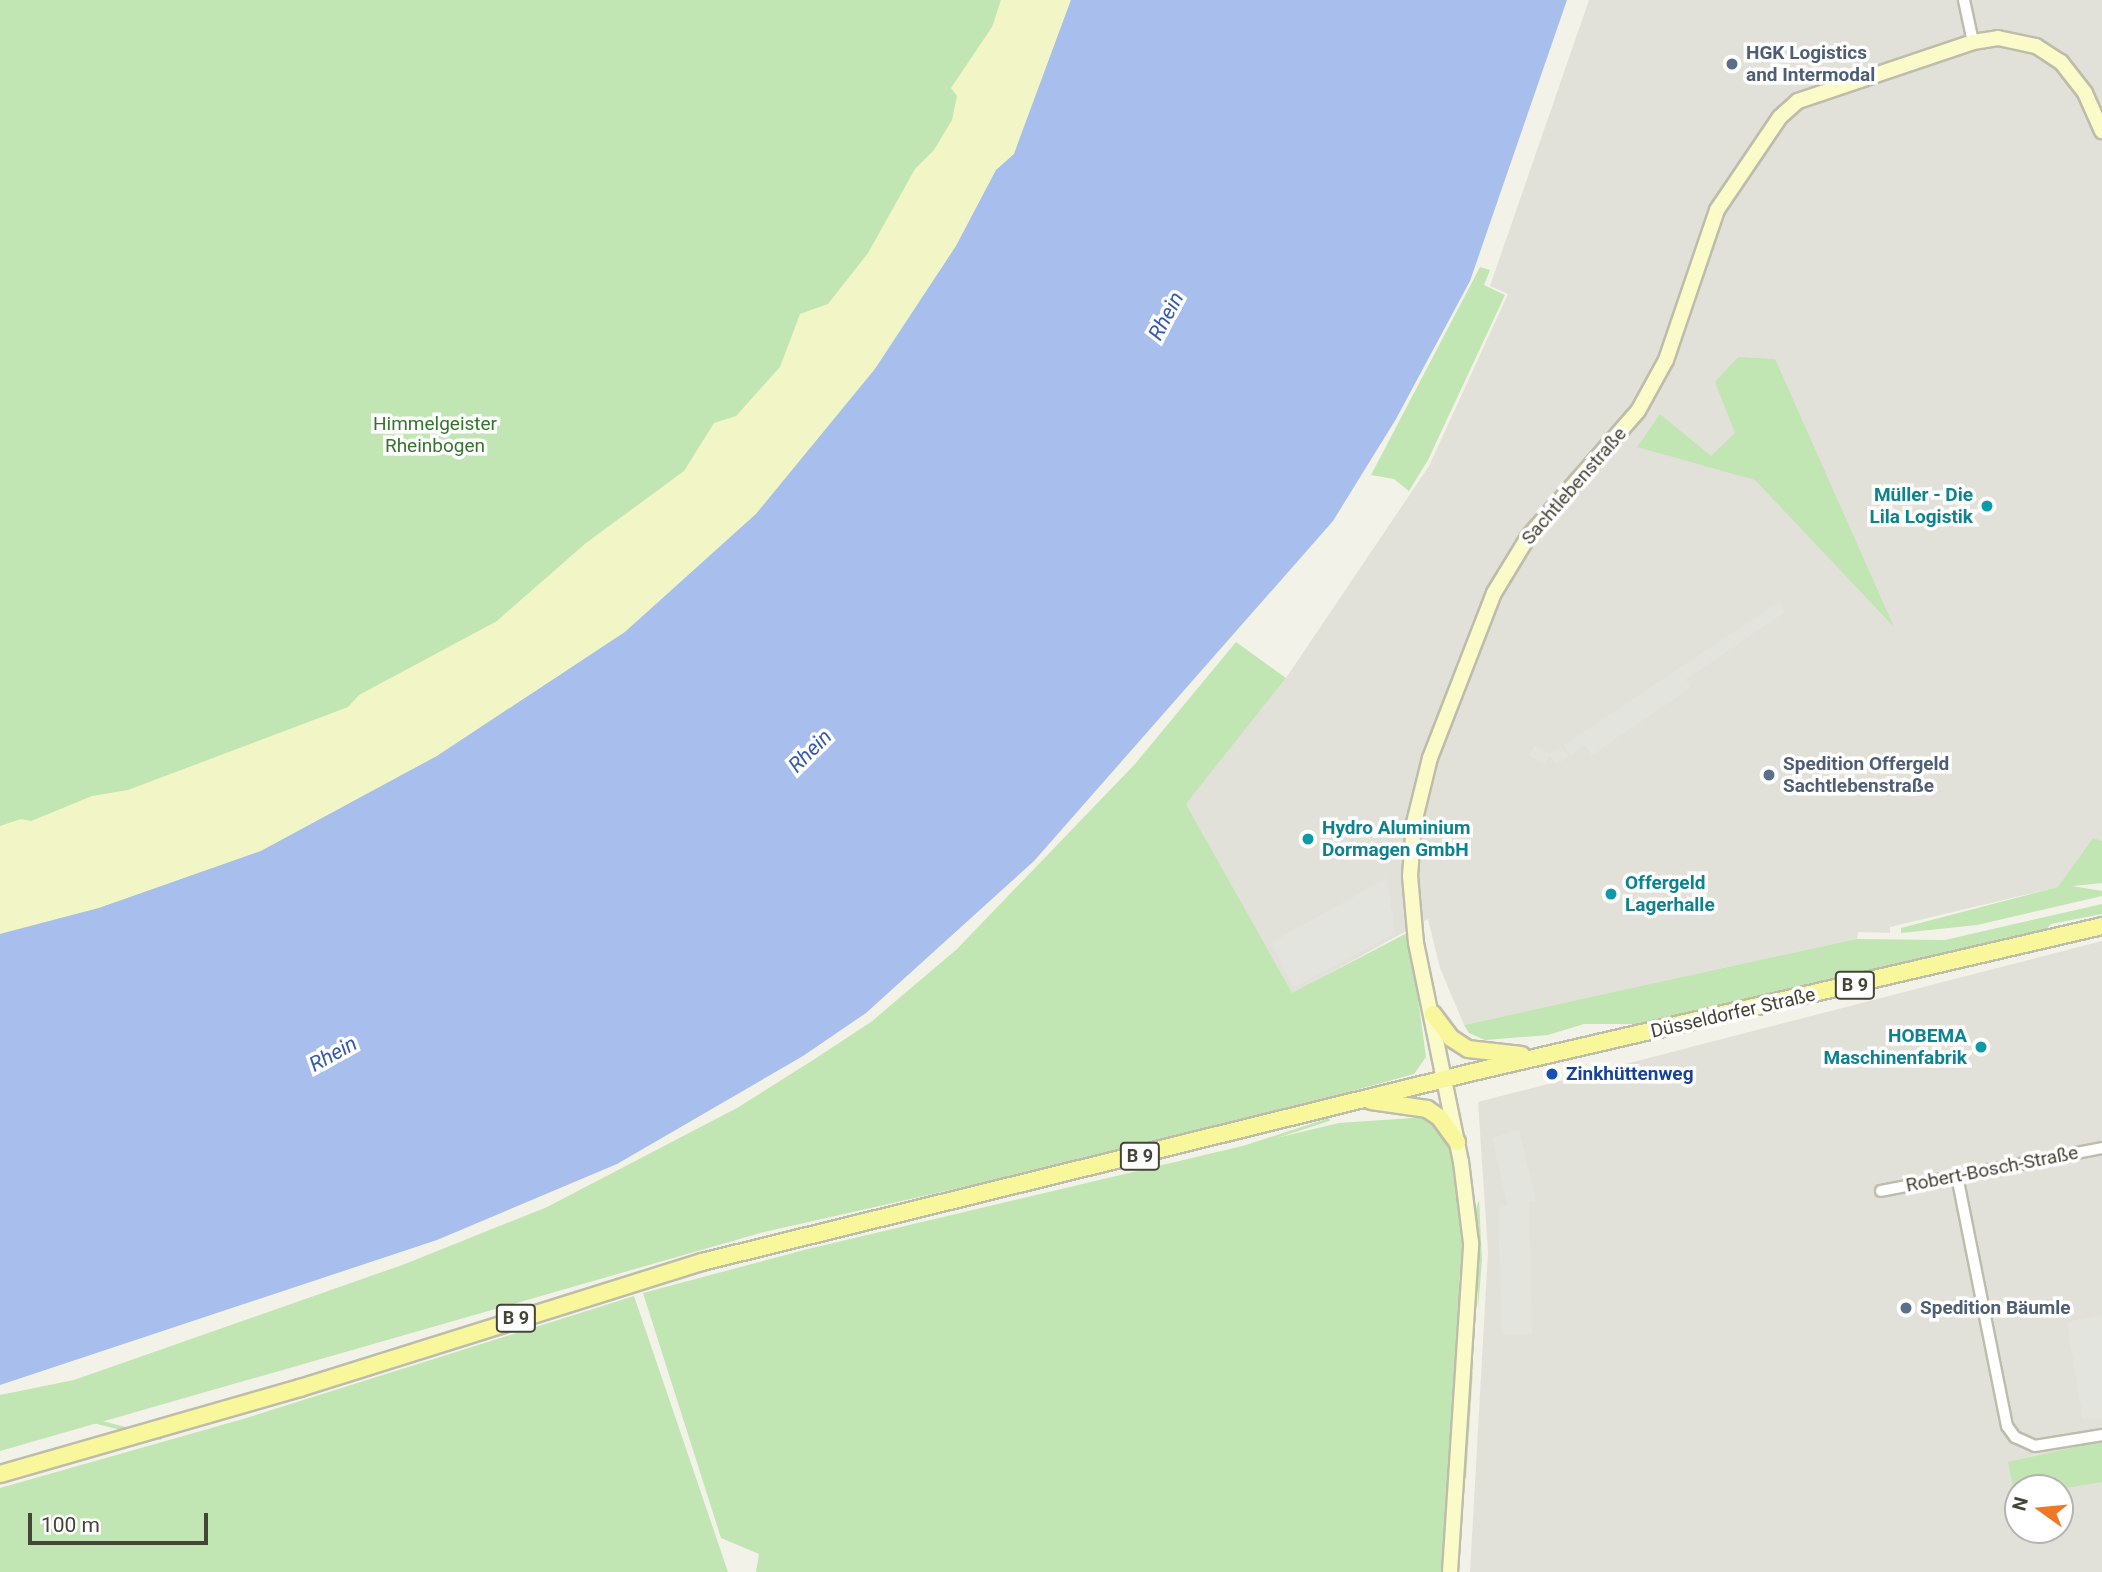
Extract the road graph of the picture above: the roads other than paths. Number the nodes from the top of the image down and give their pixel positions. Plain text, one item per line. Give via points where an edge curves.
1 (1964, 0) edge
2 (1973, 42) junction
3 (2102, 131) edge
4 (2102, 926) edge
5 (1433, 1014) junction
6 (1542, 1056) junction
7 (1445, 1079) junction
8 (1359, 1100) junction
9 (1457, 1142) junction
10 (2102, 1147) edge
11 (1956, 1176) junction
12 (1881, 1191) dead end
13 (2102, 1436) edge
14 (0, 1474) edge
15 (1450, 1572) edge

1 - 2 street
2 - 3 street, Sachtlebenstraße via 2017,40 2053,55 2085,93
2 - 5 street, Sachtlebenstraße via 1812,93 1780,117 1717,210 1665,360 1638,411 1599,460 1545,515 1509,565 1434,745 1416,813 1410,897
4 - 6 main road, Düsseldorfer Straße / B 9
5 - 6 main road via 1451,1038 1468,1049
5 - 7 street, Sachtlebenstraße
6 - 7 main road, Düsseldorfer Straße / B 9
7 - 8 main road, B 9
7 - 9 street
8 - 9 main road via 1427,1109
8 - 14 main road, B 9 via 668,1272 300,1388
9 - 15 street via 1471,1243
10 - 11 street, Robert-Bosch-Straße
11 - 12 street, Robert-Bosch-Straße
11 - 13 street via 2007,1426 2024,1443 2049,1446

